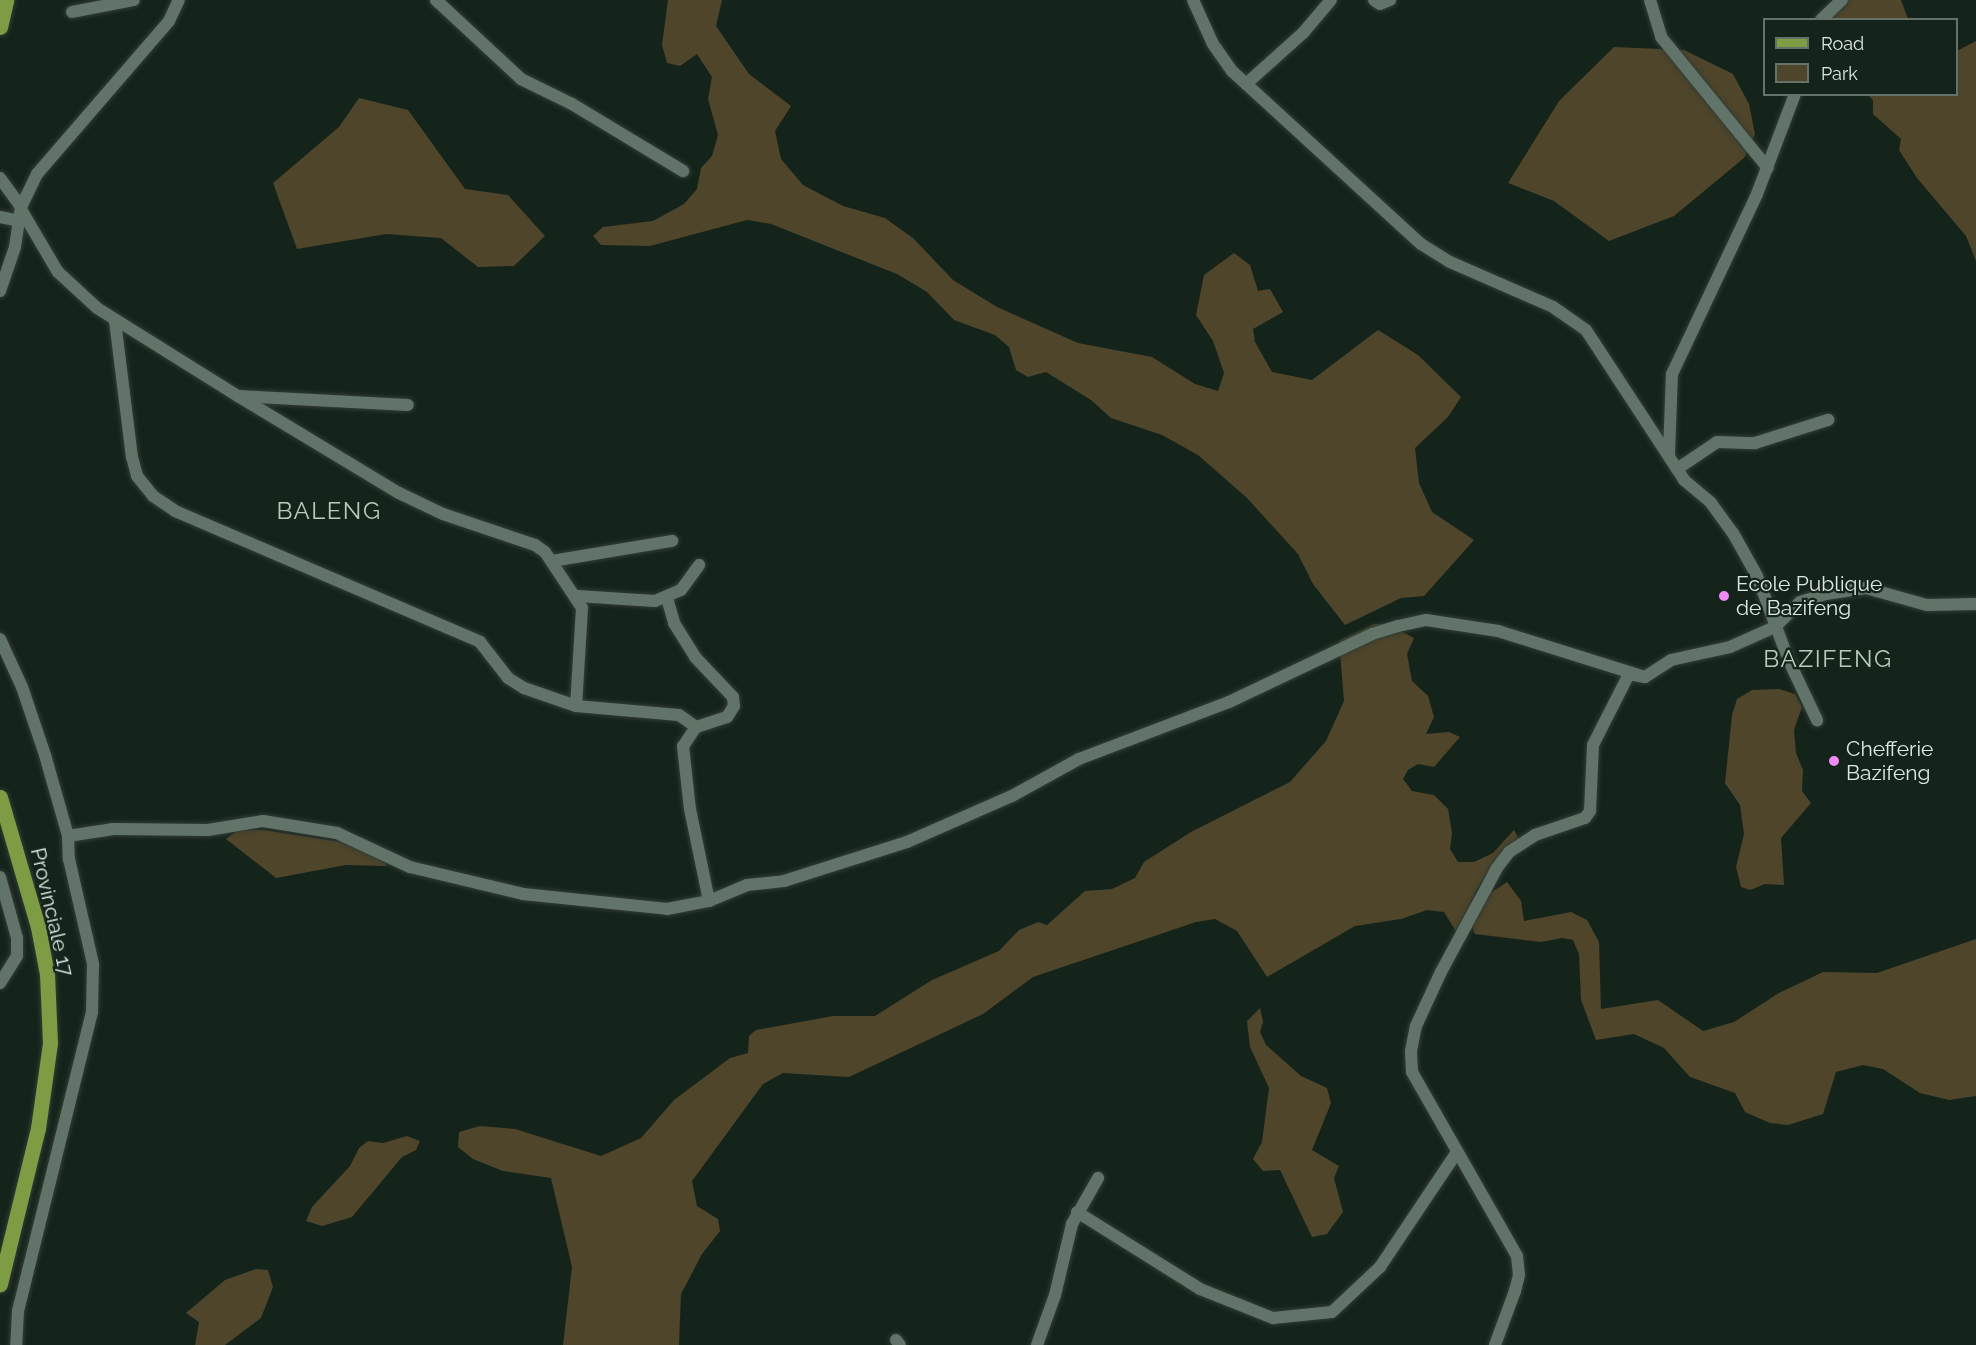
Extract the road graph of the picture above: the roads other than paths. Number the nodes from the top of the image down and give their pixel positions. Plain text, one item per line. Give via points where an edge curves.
1 (6, 0) edge
2 (134, 0) edge
3 (179, 0) edge
4 (436, 0) edge
5 (1193, 0) edge
6 (1331, 0) edge
7 (1374, 0) edge
8 (1390, 0) edge
9 (1650, 0) edge
10 (1842, 0) edge
11 (72, 12) dead end
12 (1823, 18) edge
13 (0, 27) edge
14 (1246, 84) junction
15 (1793, 96) edge
16 (1768, 168) junction
17 (682, 171) dead end
18 (0, 178) edge
19 (21, 213) junction
20 (0, 217) edge
21 (0, 291) edge
22 (115, 321) junction
23 (238, 396) junction
24 (408, 405) dead end
25 (1828, 420) dead end
26 (1669, 455) junction
27 (1677, 469) junction
28 (672, 542) dead end
29 (552, 561) junction
30 (699, 565) dead end
31 (577, 596) junction
32 (667, 598) junction
33 (1976, 604) edge
34 (1775, 627) junction
35 (0, 639) edge
36 (1645, 677) junction
37 (576, 706) junction
38 (1817, 720) dead end
39 (696, 727) junction
40 (0, 797) edge
41 (3, 819) edge
42 (68, 836) junction
43 (0, 877) edge
44 (709, 901) junction
45 (0, 983) edge
46 (1457, 1152) junction
47 (1098, 1178) dead end
48 (1077, 1212) junction
49 (4, 1253) edge
50 (0, 1284) edge
51 (16, 1345) edge
52 (1037, 1345) edge
53 (1495, 1345) edge

1 - 13 main road
2 - 11 street
3 - 19 street via 163,29 37,174
4 - 17 street via 521,79 572,104
5 - 14 street via 1213,44
6 - 14 street via 1303,33
7 - 8 street via 1380,4
9 - 16 street via 1661,37
10 - 12 street
14 - 26 street via 1421,244 1450,262 1544,302 1575,320 1599,347
15 - 16 street
16 - 26 street via 1672,374
18 - 19 street
19 - 20 street
19 - 21 street
19 - 22 street via 58,272
22 - 23 street
22 - 37 street via 132,457 137,476 153,496 205,525 480,642 508,678
23 - 24 street
23 - 29 street via 399,493 443,514 536,544
25 - 27 street via 1755,443 1717,442
26 - 27 street
27 - 34 street via 1711,503 1733,533 1756,576
28 - 29 street
29 - 31 street
30 - 32 street via 681,590
31 - 32 street via 655,601
31 - 37 street via 582,619
32 - 39 street via 674,623 695,657 733,697 733,712
33 - 34 street via 1928,605 1877,590 1850,589 1800,602
34 - 36 street via 1712,654 1671,660
34 - 38 street
35 - 42 street via 22,687
36 - 44 street via 1487,629 1426,620 1398,626 1372,634 1229,702 1078,759 1012,795 907,842 784,881 747,885
36 - 46 street via 1629,674 1596,734 1590,811 1585,818 1535,835 1509,852 1476,904 1416,1026 1412,1072
37 - 39 street via 679,715
39 - 44 street via 683,746 690,809
40 - 41 main road, Provinciale 17
41 - 49 main road, Provinciale 17 via 43,951 50,1044 38,1128
42 - 44 street via 113,829 208,830 263,821 337,833 410,867 523,894 666,909
42 - 51 street via 69,859 93,964 92,1012 65,1106 18,1311
43 - 45 street via 17,938 16,956
46 - 48 street via 1380,1267 1332,1312 1273,1318 1200,1288
46 - 53 street via 1517,1256 1515,1292
47 - 48 street
48 - 52 street
49 - 50 main road, Provinciale 17

